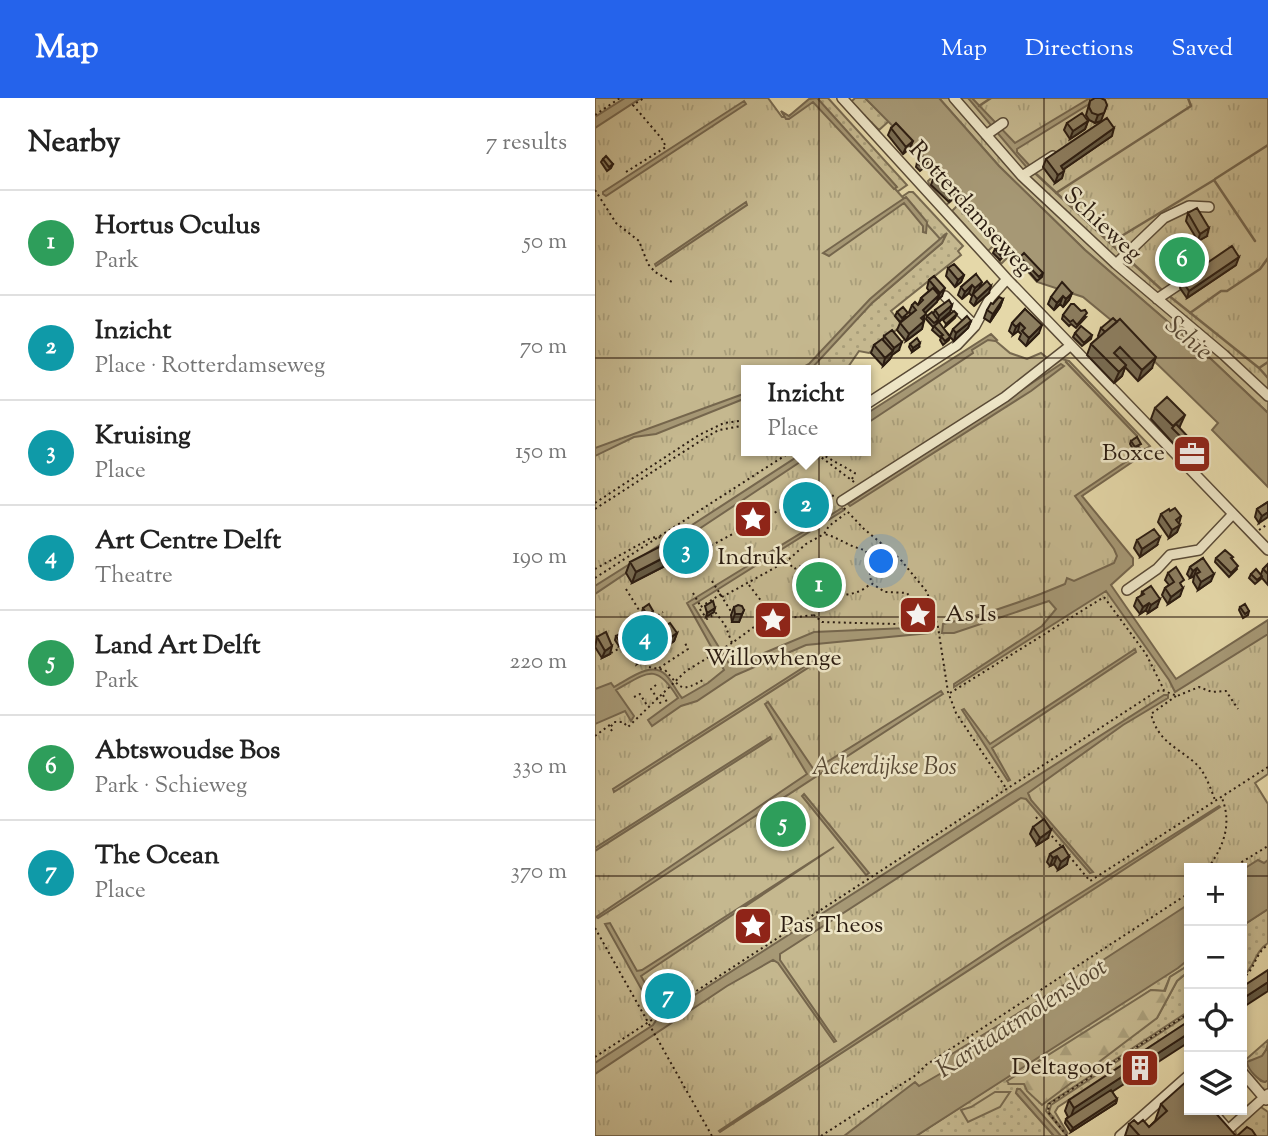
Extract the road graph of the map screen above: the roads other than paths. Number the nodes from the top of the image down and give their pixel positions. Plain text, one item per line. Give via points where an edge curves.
1 (842, 98) edge
2 (954, 98) edge
3 (1001, 124) dead end
4 (988, 133) junction
5 (1066, 148) edge
6 (1022, 176) junction
7 (1209, 207) dead end
8 (1116, 264) junction
9 (1201, 270) edge
10 (1007, 279) junction
11 (945, 296) edge
12 (1159, 298) junction
13 (975, 326) junction
14 (1070, 346) junction
15 (1268, 396) edge
16 (871, 402) edge
17 (842, 501) road end
18 (1233, 514) junction
19 (1268, 550) edge
20 (1127, 590) dead end
21 (1247, 1077) edge
22 (1184, 1083) edge
23 (1267, 1098) edge
24 (1215, 1115) edge
25 (1231, 1133) edge
26 (1120, 1136) edge

1 - 10 street, Rotterdamseweg
2 - 4 street, Schieweg
3 - 4 street
4 - 6 street, Schieweg
5 - 6 street
6 - 8 street, Schieweg
7 - 8 street via 1189,206 1164,218
8 - 12 street, Schieweg
9 - 12 street
10 - 13 street
10 - 14 street, Rotterdamseweg
11 - 13 street
12 - 15 street, Schieweg
13 - 16 street via 957,345
14 - 17 street via 1005,397
14 - 18 street, Rotterdamseweg
18 - 19 street, Rotterdamseweg
18 - 20 street via 1199,550 1170,555
21 - 23 street
22 - 26 street
23 - 25 street
24 - 25 street

